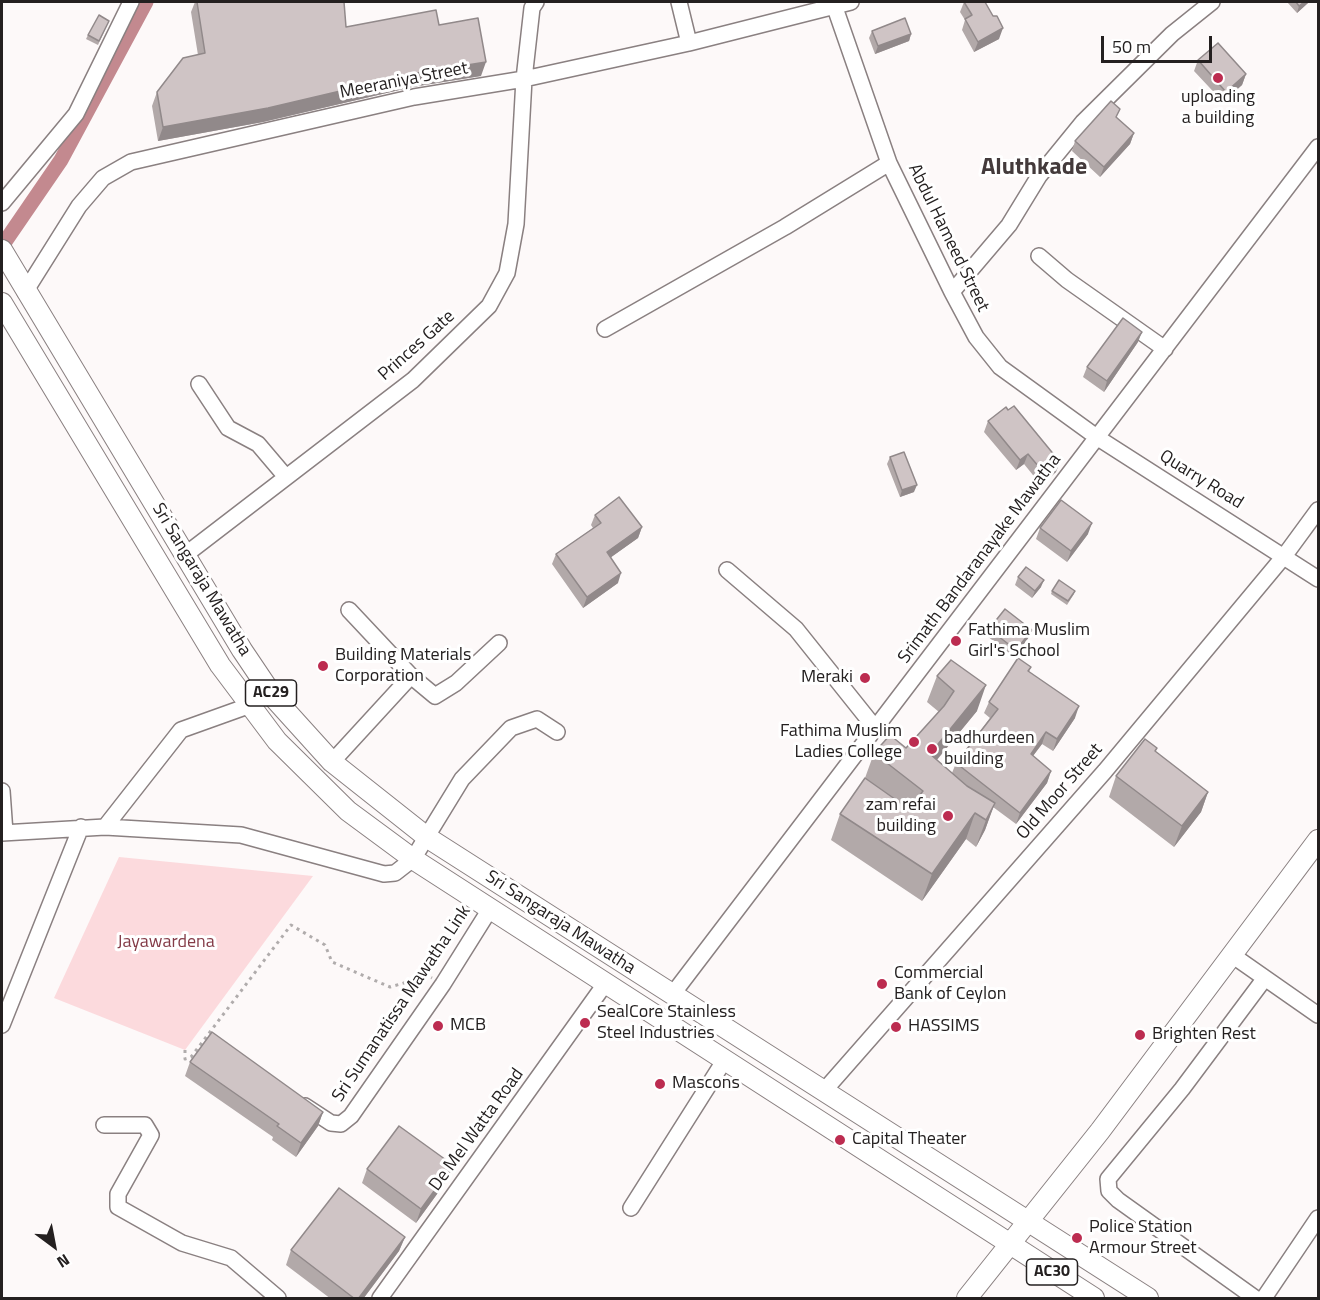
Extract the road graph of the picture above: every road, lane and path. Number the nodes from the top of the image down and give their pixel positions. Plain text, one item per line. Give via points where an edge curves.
1 (131, 2) edge
2 (536, 2) edge
3 (679, 2) edge
4 (851, 2) edge
5 (1212, 2) edge
6 (833, 4) edge
7 (689, 43) junction
8 (524, 79) junction
9 (1318, 147) edge
10 (889, 163) junction
11 (2, 203) edge
12 (5, 256) edge
13 (1039, 256) dead end
14 (25, 292) junction
15 (952, 292) junction
16 (2, 306) edge
17 (605, 329) dead end
18 (1165, 349) junction
19 (199, 384) dead end
20 (1098, 438) junction
21 (286, 477) junction
22 (1318, 510) edge
23 (184, 555) junction
24 (1285, 555) junction
25 (727, 570) dead end
26 (1318, 579) edge
27 (349, 610) dead end
28 (499, 643) dead end
29 (411, 676) junction
30 (248, 706) junction
31 (876, 729) junction
32 (557, 732) dead end
33 (332, 762) junction
34 (2, 791) edge
35 (81, 827) junction
36 (105, 827) junction
37 (3, 833) edge
38 (428, 838) junction
39 (1318, 840) edge
40 (413, 860) junction
41 (490, 909) junction
42 (1232, 955) junction
43 (1265, 978) junction
44 (443, 984) junction
45 (605, 984) junction
46 (672, 995) junction
47 (651, 1013) joint
48 (1318, 1015) edge
49 (2, 1025) edge
50 (185, 1050) dead end
51 (724, 1061) junction
52 (822, 1092) junction
53 (292, 1096) edge
54 (104, 1125) dead end
55 (631, 1208) dead end
56 (1318, 1218) edge
57 (1028, 1224) junction
58 (1010, 1246) junction
59 (278, 1299) edge
60 (380, 1299) edge
61 (967, 1299) edge
62 (1094, 1299) edge
63 (1148, 1299) edge
64 (1255, 1299) edge
65 (1264, 1299) edge

1 - 11 street via 76,114
2 - 8 street, Princes Gate via 532,8
3 - 7 street
4 - 6 street, Meeraniya Street
5 - 15 street via 1172,34 1083,122 1039,176 1009,225
6 - 7 street, Meeraniya Street
6 - 10 street, Abdul Hameed Street
7 - 8 street, Meeraniya Street
8 - 14 street, Meeraniya Street via 414,97 131,162 104,178 79,206
8 - 21 street, Princes Gate via 516,224 507,273 489,306 413,380
9 - 18 street, Srimath Bandaranayake Mawatha
10 - 15 street, Abdul Hameed Street
10 - 17 street
12 - 14 main road, Sri Sangaraja Mawatha / AC29
13 - 18 street
14 - 23 main road, Sri Sangaraja Mawatha / AC29
15 - 20 street, Abdul Hameed Street via 976,337 1000,367
16 - 30 main road, Sri Sangaraja Mawatha / AC29
18 - 20 street, Srimath Bandaranayake Mawatha
19 - 21 street via 228,428 258,444
20 - 24 street, Quarry Road
20 - 31 street, Srimath Bandaranayake Mawatha
21 - 23 street, Princes Gate
22 - 24 street, Old Moor Street
23 - 33 main road, Sri Sangaraja Mawatha / AC29 via 275,699
24 - 26 street, Quarry Road
24 - 52 street, Old Moor Street via 1105,771
25 - 31 street via 796,629
27 - 29 street
28 - 29 street via 456,683 435,696
29 - 33 street
30 - 36 street via 180,730
30 - 40 main road, Sri Sangaraja Mawatha / AC29 via 348,812
31 - 46 street, Srimath Bandaranayake Mawatha
32 - 38 street via 537,719 511,728 462,779
33 - 38 main road, Sri Sangaraja Mawatha / AC29
34 - 37 street
35 - 36 street
35 - 37 street
35 - 49 street
36 - 40 street via 242,834 384,874 395,873
38 - 40 street
38 - 46 main road, Sri Sangaraja Mawatha / AC29
39 - 42 main road
40 - 41 main road, Sri Sangaraja Mawatha / AC29
41 - 44 street, Sri Sumanatissa Mawatha Link
41 - 45 main road, Sri Sangaraja Mawatha / AC29
42 - 43 street
42 - 57 main road
43 - 48 street
43 - 64 street via 1108,1179 1109,1191 1118,1200
44 - 50 path via 428,976 390,987 332,962 325,945 291,925 185,1059
44 - 53 street, Sri Sumanatissa Mawatha Link via 341,1124 331,1123
45 - 47 main road, Sri Sangaraja Mawatha / AC29
45 - 60 street, De Mel Watta Road
46 - 52 main road, AC30
47 - 51 main road, AC30
51 - 55 street
51 - 58 main road, AC30
52 - 57 main road, AC30
54 - 59 street via 145,1125 151,1135 118,1194 118,1207 182,1243 231,1258
56 - 65 street
57 - 58 main road
57 - 63 main road, AC30
58 - 61 main road
58 - 62 main road, AC30

